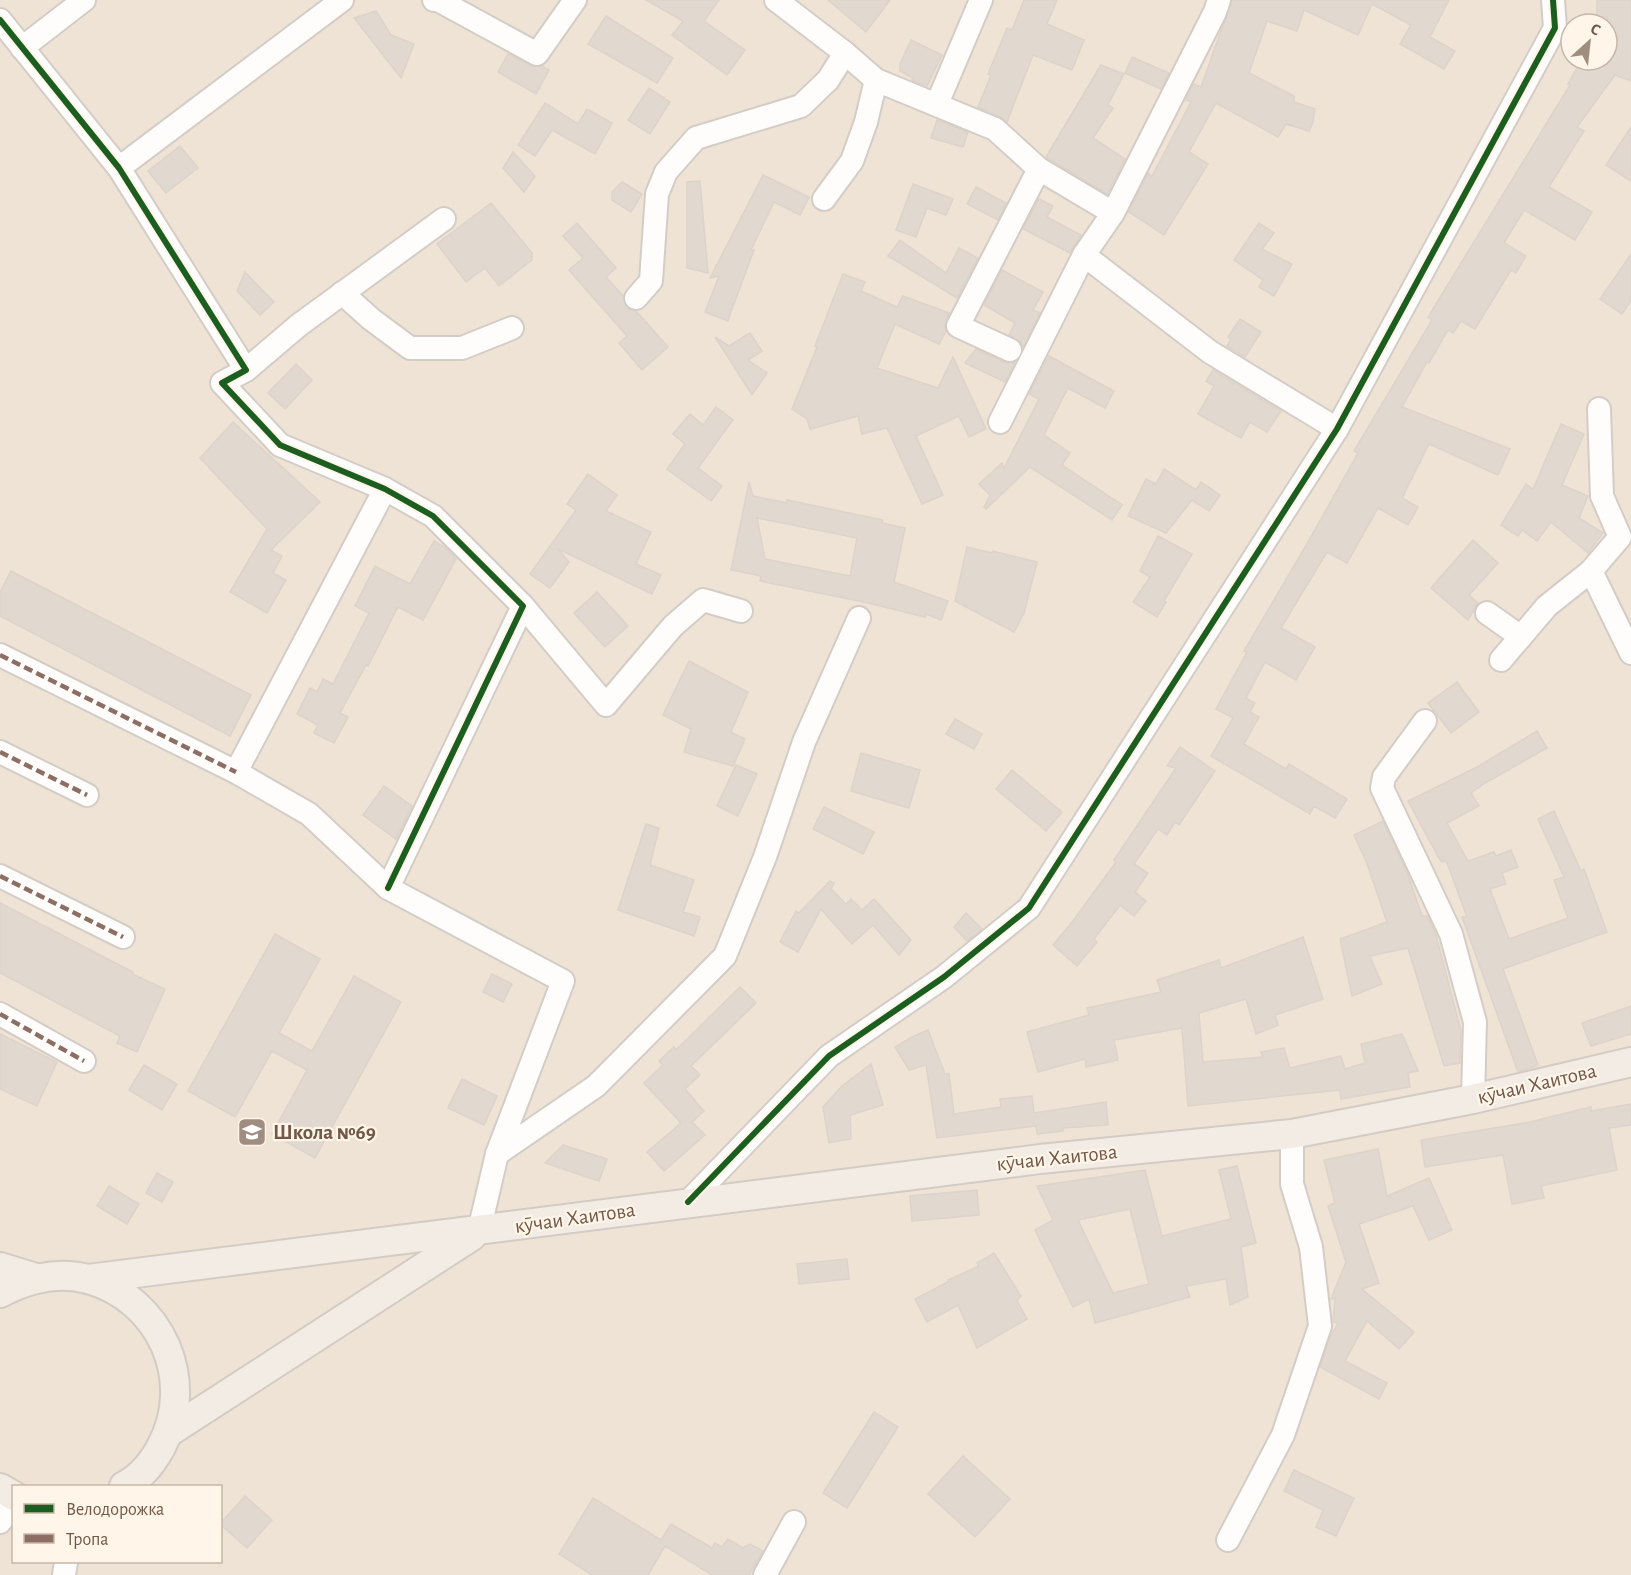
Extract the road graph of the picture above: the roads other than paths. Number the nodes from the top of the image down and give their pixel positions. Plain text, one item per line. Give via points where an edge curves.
1 (84, 0) edge
2 (342, 0) edge
3 (434, 0) edge
4 (575, 0) edge
5 (776, 0) edge
6 (981, 0) edge
7 (1219, 0) edge
8 (1553, 0) edge
9 (0, 20) edge
10 (22, 48) junction
11 (845, 53) junction
12 (876, 80) junction
13 (937, 104) junction
14 (119, 168) junction
15 (1039, 169) junction
16 (824, 199) dead end
17 (1113, 213) junction
18 (444, 219) dead end
19 (1083, 255) junction
20 (342, 293) junction
21 (636, 298) dead end
22 (512, 328) dead end
23 (1010, 350) dead end
24 (246, 370) junction
25 (1599, 409) dead end
26 (1000, 422) dead end
27 (1336, 429) junction
28 (386, 489) junction
29 (1591, 571) junction
30 (523, 606) junction
31 (741, 611) dead end
32 (1487, 613) dead end
33 (859, 618) dead end
34 (1521, 637) junction
35 (1631, 653) edge
36 (0, 655) edge
37 (1501, 660) dead end
38 (1425, 721) dead end
39 (0, 752) edge
40 (236, 772) junction
41 (87, 795) dead end
42 (0, 876) edge
43 (388, 888) junction
44 (123, 937) dead end
45 (0, 1014) edge
46 (84, 1061) dead end
47 (1631, 1062) edge
48 (1473, 1099) junction
49 (1292, 1134) junction
50 (497, 1154) junction
51 (688, 1202) junction
52 (479, 1231) junction
53 (0, 1267) edge
54 (36, 1278) junction
55 (88, 1279) junction
56 (0, 1293) edge
57 (169, 1432) junction
58 (126, 1485) edge
59 (12, 1506) edge
60 (0, 1522) edge
61 (794, 1522) dead end
62 (1228, 1540) dead end
63 (765, 1575) edge

1 - 10 street
2 - 14 street
3 - 4 street via 537,54
5 - 11 street
6 - 13 street
7 - 17 street
8 - 27 street via 1555,28
9 - 10 street
10 - 14 street
11 - 12 street
11 - 21 street via 828,80 801,106 696,138 666,172 657,194 651,281
12 - 13 street
12 - 16 street via 852,161
13 - 15 street via 995,129
14 - 24 street
15 - 17 street
15 - 23 street via 958,326
17 - 19 street
18 - 20 street
19 - 26 street
19 - 27 street via 1210,352
20 - 22 street via 410,348 462,348
20 - 24 street
24 - 28 street via 222,383 279,445
25 - 29 street via 1602,496 1620,537
27 - 51 street via 1029,908 944,977 829,1056
28 - 30 street via 433,516
28 - 40 street
29 - 34 street via 1547,606
29 - 35 street
30 - 31 street via 606,705 673,626 704,600
30 - 43 street
32 - 34 street
33 - 50 street via 804,742 765,857 725,956 596,1086
34 - 37 street
36 - 40 street
38 - 48 street via 1384,777 1382,788 1451,934 1475,1022
39 - 41 street
40 - 43 street via 309,814
42 - 44 street
43 - 50 street via 564,981
45 - 46 street
47 - 48 main road, кӯчаи Хаитова
48 - 49 main road, кӯчаи Хаитова
49 - 51 main road, кӯчаи Хаитова via 1040,1159
49 - 62 street via 1292,1184 1311,1247 1320,1326 1283,1435
50 - 52 street
51 - 52 main road, кӯчаи Хаитова
52 - 55 main road, кӯчаи Хаитова
52 - 57 main road
53 - 54 main road
54 - 55 main road
54 - 56 main road
55 - 57 main road via 124,1295 157,1330 170,1355 176,1394
57 - 58 main road via 154,1459
59 - 60 street
61 - 63 street

